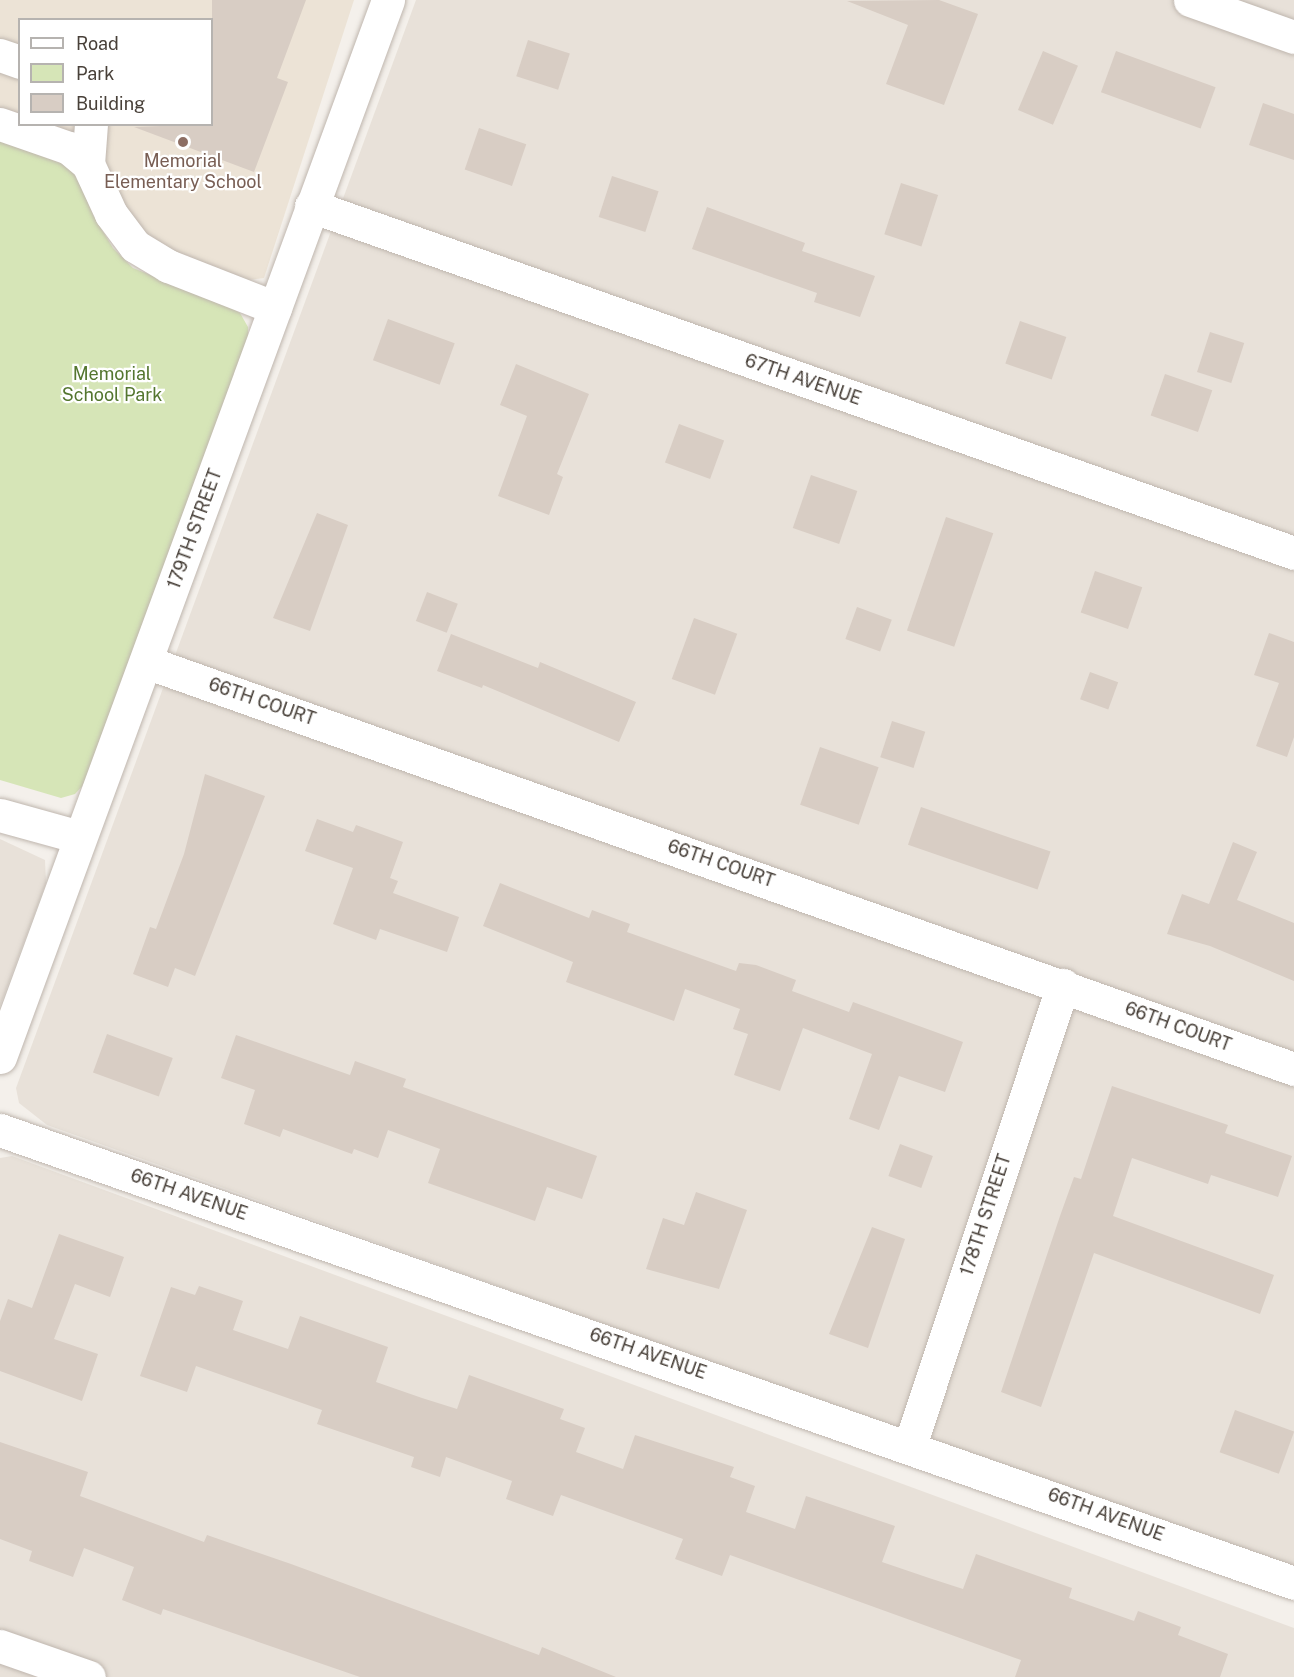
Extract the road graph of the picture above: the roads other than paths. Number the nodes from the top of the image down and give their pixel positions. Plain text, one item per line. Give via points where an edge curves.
1 (387, 0) edge
2 (1190, 0) edge
3 (1294, 37) edge
4 (0, 55) edge
5 (18, 62) edge
6 (0, 124) edge
7 (91, 126) edge
8 (88, 164) junction
9 (311, 206) junction
10 (275, 308) junction
11 (1294, 553) edge
12 (146, 662) junction
13 (0, 815) edge
14 (80, 837) junction
15 (1063, 986) junction
16 (0, 1058) edge
17 (1294, 1069) edge
18 (0, 1130) edge
19 (910, 1445) junction
20 (1294, 1583) edge
21 (0, 1646) edge
22 (89, 1677) edge

1 - 9 street, 179TH STREET
2 - 3 street
4 - 5 street
6 - 8 street via 69,148
7 - 8 street
8 - 10 street via 111,214 135,246 168,266
9 - 10 street, 179TH STREET
9 - 11 street, 67TH AVENUE
10 - 12 street, 179TH STREET
12 - 14 street, 179TH STREET
12 - 15 street, 66TH COURT
13 - 14 street
14 - 16 street, 179TH STREET
15 - 17 street, 66TH COURT
15 - 19 street, 178TH STREET
18 - 19 street, 66TH AVENUE
19 - 20 street, 66TH AVENUE
21 - 22 street

